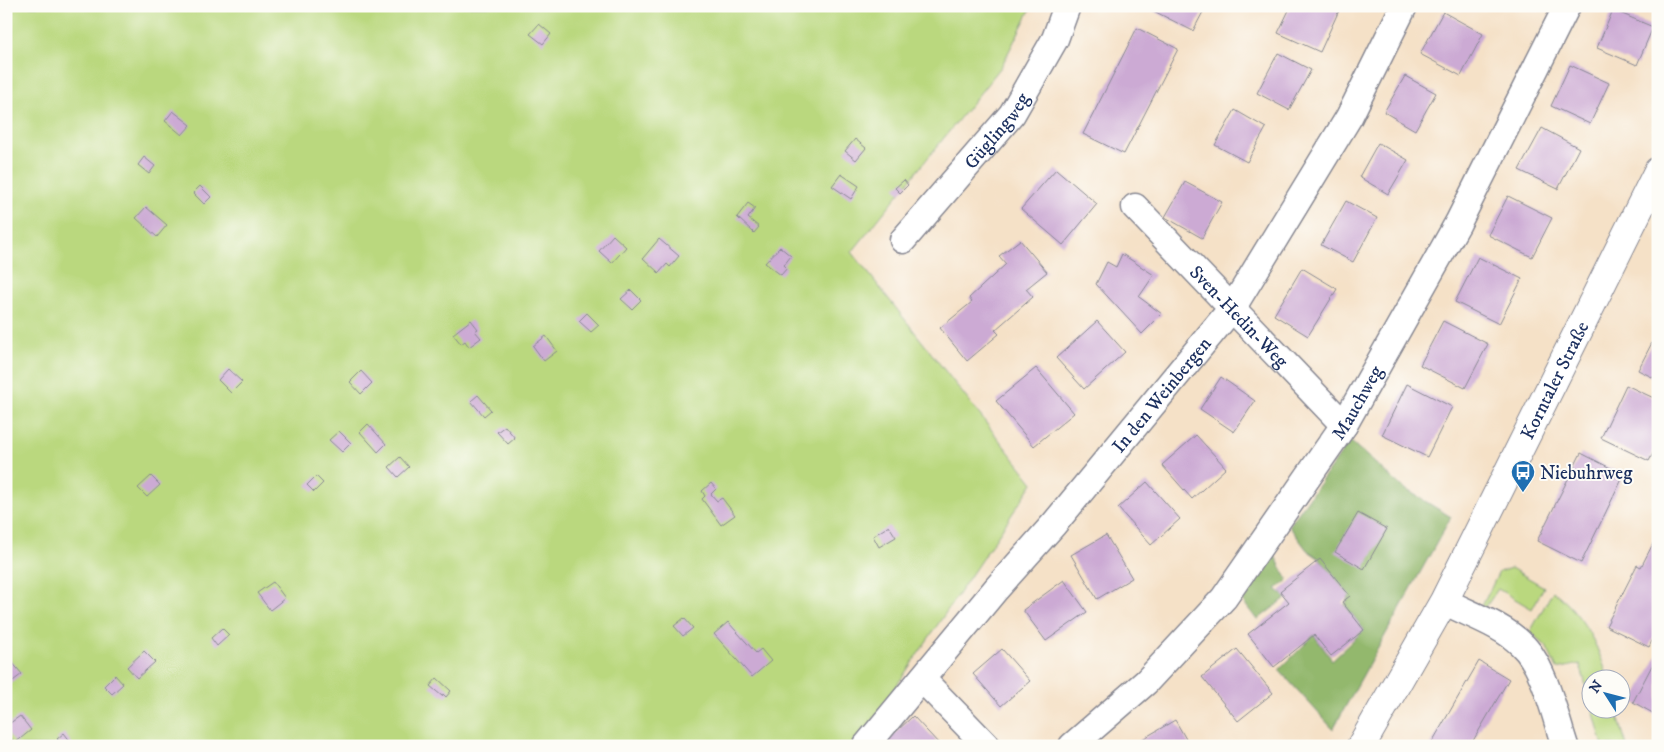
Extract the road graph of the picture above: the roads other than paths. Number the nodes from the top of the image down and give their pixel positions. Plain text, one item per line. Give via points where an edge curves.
1 (1067, 6) edge
2 (1404, 6) edge
3 (1567, 6) edge
4 (1658, 171) edge
5 (1135, 207) dead end
6 (903, 240) dead end
7 (1233, 307) junction
8 (1344, 425) junction
9 (1444, 601) junction
10 (922, 679) junction
11 (866, 746) edge
12 (987, 746) edge
13 (1072, 746) edge
14 (1361, 746) edge
15 (1565, 746) edge

1 - 6 street, Güglingweg via 1054,39 1012,114
2 - 7 street, In den Weinbergen via 1349,117
3 - 8 street, Mauchweg via 1458,223
4 - 9 street, Korntaler Straße
5 - 7 street, Sven-Hedin-Weg
7 - 8 street, Sven-Hedin-Weg
7 - 10 street, In den Weinbergen
8 - 13 street, Mauchweg via 1224,598 1146,682
9 - 14 street, Korntaler Straße
9 - 15 street via 1522,644 1541,673
10 - 11 street, In den Weinbergen
10 - 12 street

